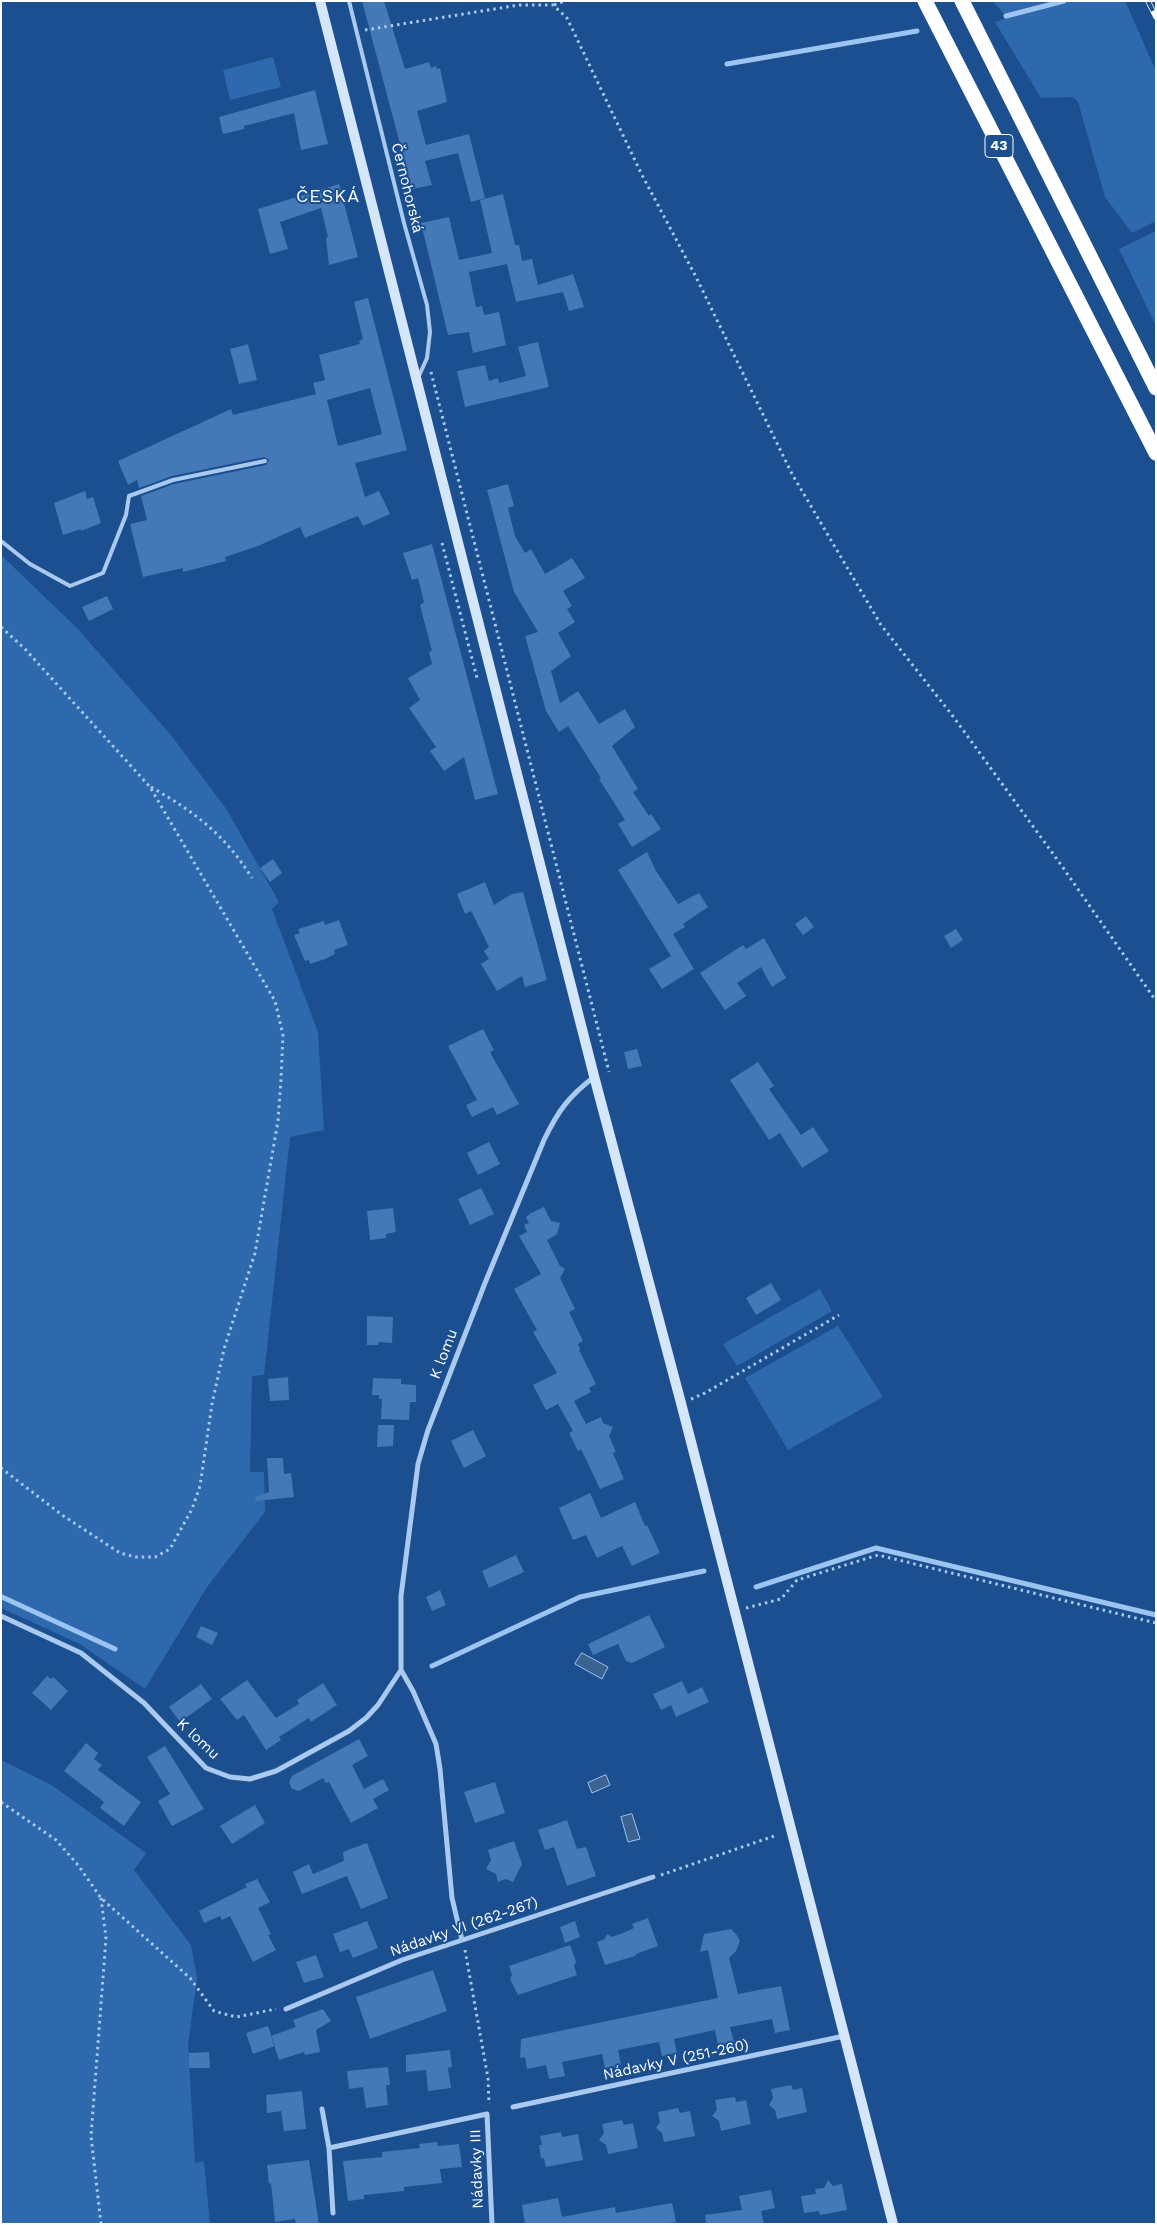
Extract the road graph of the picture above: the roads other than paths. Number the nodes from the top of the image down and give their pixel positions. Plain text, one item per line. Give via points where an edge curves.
1 (320, 1) edge
2 (349, 1) edge
3 (925, 1) edge
4 (962, 1) edge
5 (973, 1) edge
6 (1073, 222) junction
7 (418, 380) junction
8 (1156, 388) edge
9 (1156, 453) edge
10 (265, 462) dead end
11 (1, 541) edge
12 (594, 1076) junction
13 (1, 1616) edge
14 (401, 1670) junction
15 (654, 1877) road end
16 (462, 1940) junction
17 (286, 2009) road end
18 (844, 2036) junction
19 (513, 2107) dead end
20 (322, 2109) dead end
21 (328, 2148) junction
22 (333, 2214) dead end
23 (492, 2224) edge
24 (893, 2224) edge

1 - 7 street
2 - 7 lane, Černohorská via 427,305 430,332 427,358
3 - 9 highway, 43
4 - 6 highway, 43
5 - 6 highway via 1052,157
6 - 8 highway, 43
7 - 12 street
10 - 11 lane via 173,480 130,496 126,515 103,573 70,586 30,564
12 - 14 street, K lomu via 569,1098 544,1140 428,1430 418,1464 401,1596
12 - 18 street
13 - 14 street, K lomu via 81,1653 144,1704 206,1768 230,1777 250,1779 276,1771 349,1731 378,1705
14 - 16 street, K lomu via 436,1744 452,1898
15 - 16 street, Nádavky VI (262-267)
16 - 17 street, Nádavky VI (262-267) via 402,1960
18 - 19 street, Nádavky V (251-260)
18 - 24 street
20 - 21 street
21 - 22 street
21 - 23 street, Nádavky III via 487,2114

